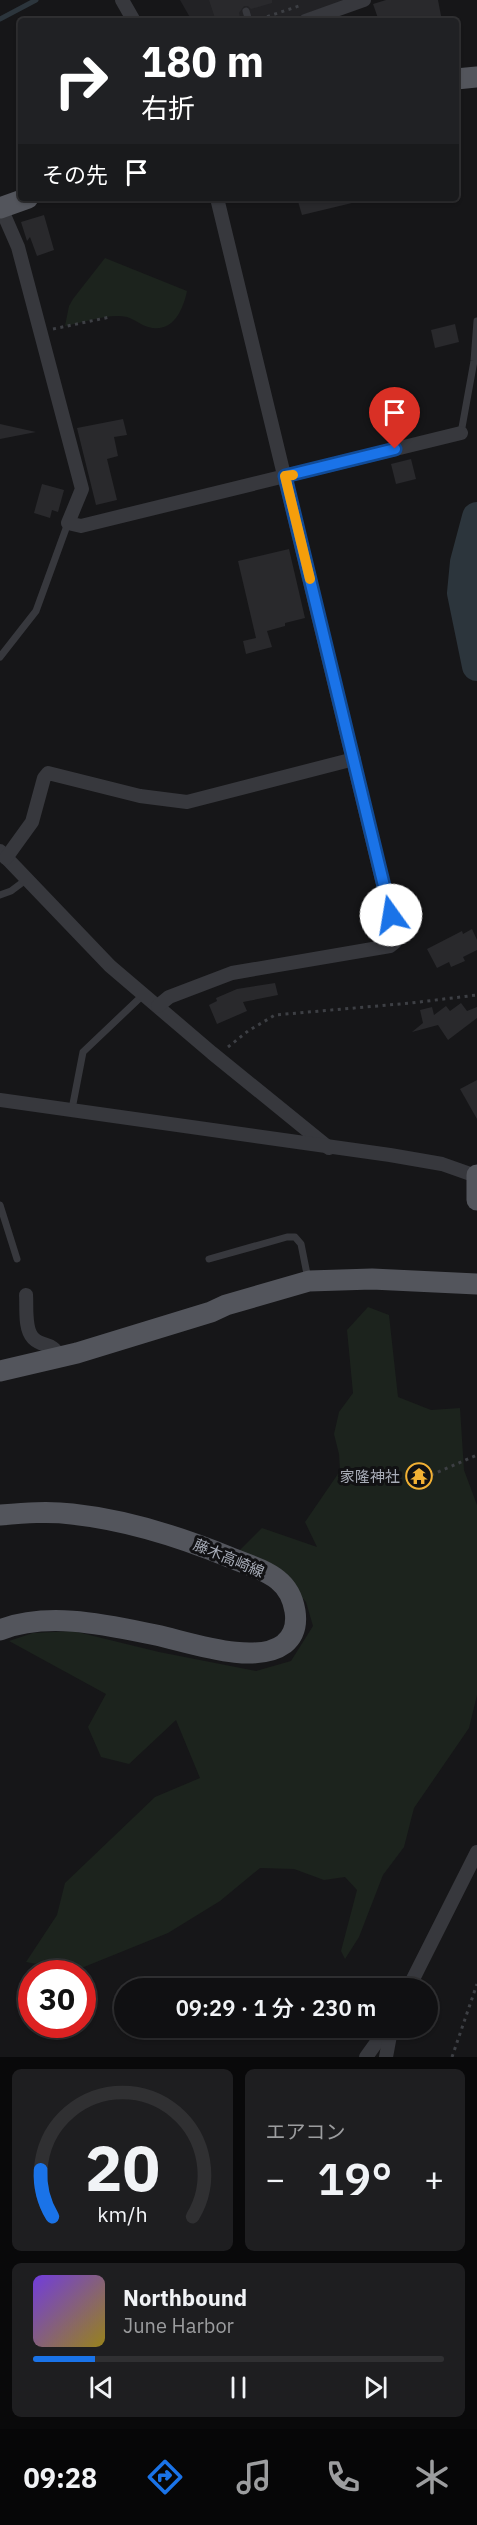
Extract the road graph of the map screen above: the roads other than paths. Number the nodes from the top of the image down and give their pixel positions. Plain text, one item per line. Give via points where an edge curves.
1 (122, 0) edge
2 (364, 0) edge
3 (246, 11) dead end
4 (132, 18) edge
5 (248, 18) edge
6 (313, 18) edge
7 (477, 77) edge
8 (459, 79) edge
9 (24, 201) edge
10 (218, 201) edge
11 (2, 218) edge
12 (477, 321) edge
13 (461, 433) joint
14 (285, 476) junction
15 (68, 524) junction
16 (0, 657) edge
17 (354, 759) junction
18 (3, 854) edge
19 (27, 879) junction
20 (0, 895) edge
21 (144, 994) junction
22 (158, 1006) junction
23 (0, 1100) edge
24 (72, 1109) junction
25 (329, 1148) junction
26 (477, 1176) edge
27 (477, 1200) edge
28 (0, 1205) edge
29 (17, 1259) dead end
30 (209, 1259) dead end
31 (309, 1281) junction
32 (477, 1284) edge
33 (27, 1295) dead end
34 (60, 1357) junction
35 (0, 1371) edge
36 (0, 1515) edge
37 (0, 1630) edge
38 (477, 1852) edge
39 (414, 1978) edge
40 (380, 2038) edge
41 (390, 2038) edge
42 (366, 2057) edge
43 (386, 2057) edge

1 - 4 street
2 - 6 street
3 - 5 lane
7 - 8 main road
9 - 11 main road
10 - 14 street
11 - 15 street via 16,240 82,489
12 - 13 lane
13 - 14 street
14 - 15 street via 81,526
14 - 17 street
15 - 16 lane via 36,611
17 - 18 street via 187,802 140,796 48,773 32,822
17 - 22 street via 395,942 334,957 232,973 169,997
18 - 19 street
19 - 20 lane
19 - 21 street via 99,956
21 - 22 street
21 - 24 lane via 83,1052
22 - 25 street
23 - 24 street
24 - 25 street
25 - 26 street via 442,1164
26 - 27 main road
28 - 29 lane
30 - 31 lane via 295,1237 301,1244
31 - 32 main road via 372,1279
31 - 34 main road
33 - 34 street via 29,1329 34,1338 56,1348
34 - 35 main road
36 - 37 main road, 藤木高崎線 via 97,1517 191,1542 279,1581 290,1595 296,1622 283,1645 255,1653 99,1624 37,1621
38 - 39 street
40 - 42 street
41 - 43 street

